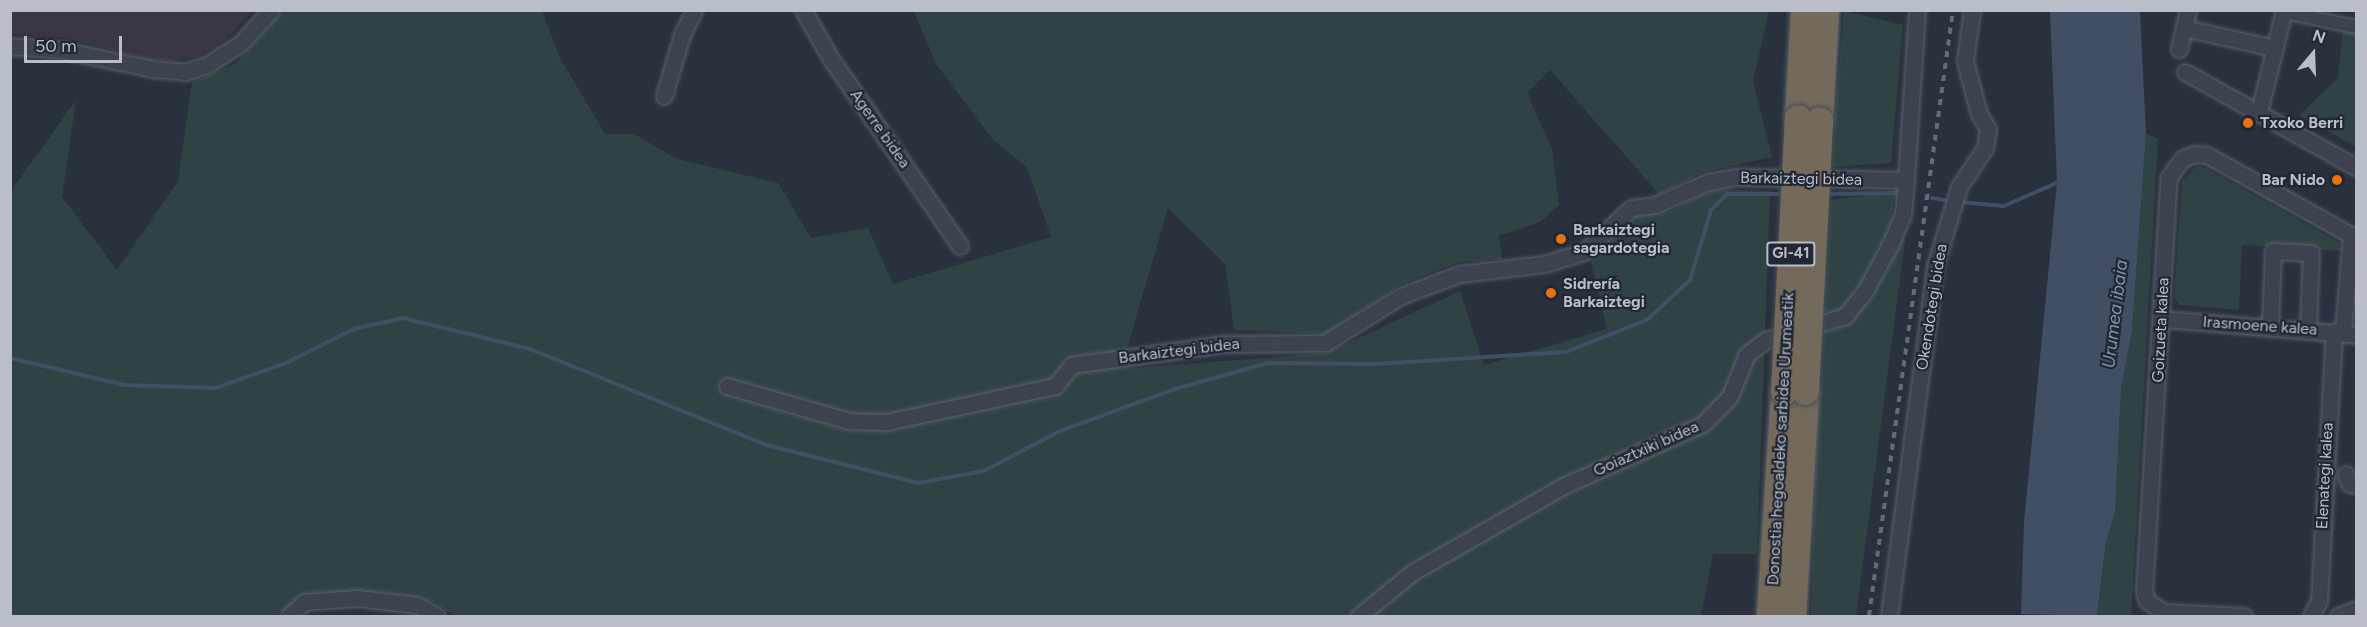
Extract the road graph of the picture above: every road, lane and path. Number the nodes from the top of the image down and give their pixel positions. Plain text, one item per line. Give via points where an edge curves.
1 (271, 10) edge
2 (694, 10) edge
3 (804, 10) edge
4 (1804, 10) edge
5 (1825, 10) edge
6 (1917, 10) edge
7 (1972, 10) edge
8 (2188, 10) edge
9 (2281, 11) edge
10 (2356, 27) edge
11 (2184, 28) junction
12 (10, 46) edge
13 (2274, 48) junction
14 (2179, 49) dead end
15 (2185, 72) dead end
16 (664, 96) dead end
17 (2259, 112) junction
18 (1809, 119) junction
19 (2356, 167) edge
20 (1906, 180) junction
21 (2354, 236) edge
22 (960, 246) dead end
23 (2163, 319) junction
24 (2270, 326) junction
25 (2308, 328) junction
26 (2345, 333) edge
27 (727, 386) dead end
28 (1795, 391) junction
29 (2356, 609) edge
30 (289, 616) edge
31 (437, 616) edge
32 (1359, 616) edge
33 (1770, 616) edge
34 (1792, 616) edge
35 (1889, 616) edge
36 (2244, 616) edge
37 (2311, 616) edge
38 (2338, 616) edge

1 - 12 street via 241,44 207,65 184,72 62,50
2 - 16 street via 682,35
3 - 22 street, Agerre bidea via 831,59
4 - 18 highway, Donostia hegoaldeko sarbidea Urumeatik / GI-41
5 - 18 highway, Donostia hegoaldeko sarbidea Urumeatik / GI-41
6 - 20 street
7 - 35 street, Okendotegi bidea via 1965,61 1979,114 1988,129 1985,148 1959,187 1935,266
8 - 11 street
9 - 10 street
9 - 13 street
11 - 13 street
11 - 14 street
13 - 17 street
15 - 17 street
17 - 19 street
18 - 28 highway, Donostia hegoaldeko sarbidea Urumeatik / GI-41, bridge
20 - 27 street, Barkaiztegi bidea via 1745,177 1708,182 1655,206 1631,208 1584,252 1544,264 1459,274 1401,296 1325,342 1224,344 1072,365 1055,386 888,422 849,421
20 - 32 street, Goiaztxiki bidea via 1903,213 1890,245 1865,291 1845,316 1766,340 1747,354 1730,396 1703,424 1563,486 1413,572
21 - 23 street, Goizueta kalea via 2207,155 2194,154 2175,165 2169,177
21 - 26 street, Elenategi kalea
23 - 24 street, Irasmoene kalea
23 - 36 street, Goizueta kalea via 2144,592 2154,607 2163,612
24 - 25 street, Irasmoene kalea
24 - 25 street via 2273,251 2311,253
25 - 26 street, Irasmoene kalea
26 - 37 street, Elenategi kalea via 2319,602
28 - 33 highway, Donostia hegoaldeko sarbidea Urumeatik / GI-41
28 - 34 highway, Donostia hegoaldeko sarbidea Urumeatik / GI-41
29 - 38 street
30 - 31 street via 304,602 357,598 417,605

